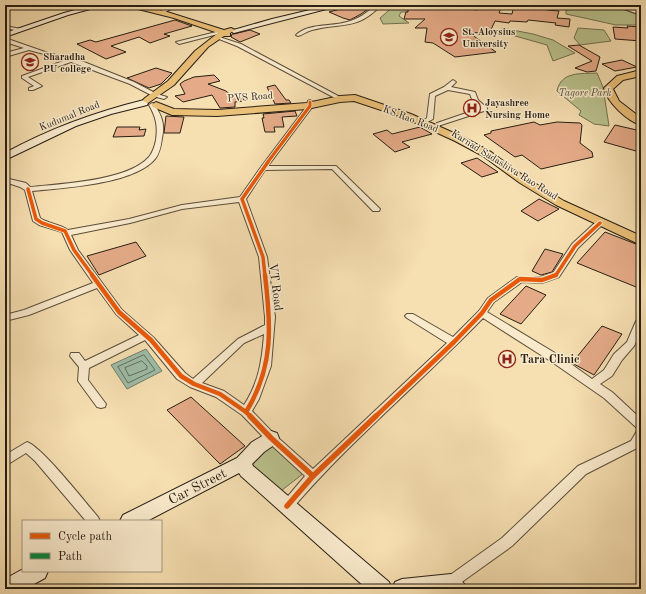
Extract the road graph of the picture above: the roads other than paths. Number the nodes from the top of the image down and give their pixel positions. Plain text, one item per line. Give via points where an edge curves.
1 (102, 5) edge
2 (124, 5) edge
3 (137, 5) edge
4 (177, 5) edge
5 (339, 5) edge
6 (379, 5) edge
7 (616, 5) edge
8 (163, 11) junction
9 (641, 14) edge
10 (5, 28) edge
11 (19, 30) junction
12 (224, 33) junction
13 (5, 35) edge
14 (298, 35) dead end
15 (5, 40) edge
16 (179, 42) dead end
17 (27, 49) junction
18 (5, 56) edge
19 (72, 60) junction
20 (641, 72) edge
21 (453, 82) dead end
22 (447, 88) junction
23 (31, 89) dead end
24 (340, 96) junction
25 (155, 101) junction
26 (310, 104) junction
27 (431, 122) junction
28 (641, 122) edge
29 (5, 157) edge
30 (263, 168) junction
31 (5, 180) edge
32 (28, 189) junction
33 (242, 199) junction
34 (376, 209) dead end
35 (600, 223) junction
36 (66, 233) junction
37 (641, 237) edge
38 (641, 241) edge
39 (99, 284) junction
40 (482, 313) junction
41 (410, 316) dead end
42 (5, 318) edge
43 (641, 321) edge
44 (269, 327) junction
45 (145, 336) junction
46 (454, 342) junction
47 (75, 356) dead end
48 (84, 366) junction
49 (194, 384) junction
50 (593, 384) junction
51 (101, 404) dead end
52 (246, 412) junction
53 (641, 426) edge
54 (641, 433) edge
55 (270, 438) junction
56 (5, 461) edge
57 (243, 462) junction
58 (313, 476) junction
59 (287, 506) junction
60 (93, 520) edge
61 (131, 520) edge
62 (36, 572) edge
63 (454, 586) edge
64 (7, 589) edge
65 (382, 589) edge
66 (402, 589) edge

1 - 11 street
2 - 12 main road via 191,20
3 - 8 main road
4 - 8 street
5 - 12 street
6 - 14 street via 351,23 305,31
7 - 9 street
8 - 12 main road via 193,17
10 - 11 street
11 - 13 street
12 - 16 street
12 - 24 street via 239,45
12 - 25 main road
15 - 17 street
17 - 18 street
17 - 19 street
19 - 23 street via 24,77 39,86
19 - 25 street via 132,83
20 - 28 main road via 620,78 608,88 608,92 619,106
21 - 22 street
22 - 27 street via 432,95
22 - 27 street via 473,93 475,101 485,109
24 - 26 main road
24 - 27 main road, Karnad Sadashiva Rao Road via 364,98
25 - 26 main road, KS Rao Road via 172,112 217,113
25 - 29 street, Kudumal Road via 103,113 26,145
25 - 32 street via 161,123 158,146 153,158 117,176
26 - 27 main road, KS Rao Road via 355,98
26 - 30 street
27 - 35 main road, KS Rao Road via 487,154 545,194
27 - 37 main road, Karnad Sadashiva Rao Road via 461,135 576,208
30 - 33 street
30 - 34 street via 334,167
31 - 32 street
32 - 36 street via 36,219
33 - 36 street via 182,207 130,222
33 - 44 street, VT Road via 263,257
35 - 38 main road, KS Rao Road
35 - 40 street via 573,247 556,275 542,280 520,279 491,300
36 - 39 street via 74,250
39 - 42 street via 26,313
39 - 45 street via 119,312
40 - 46 street
40 - 50 street
41 - 46 street
43 - 50 street via 631,344 618,357 608,373
44 - 49 street via 241,341
44 - 52 street, VT Road via 266,366 254,399
45 - 48 street
45 - 49 street via 181,376
46 - 58 street
47 - 48 street
48 - 51 street via 83,381
49 - 52 street via 220,394
50 - 53 street via 608,394
52 - 55 street
54 - 63 street via 635,444 582,470 507,542
55 - 57 street, Car Street
55 - 58 street
56 - 60 street via 27,447
57 - 59 street via 247,471
57 - 61 street, Car Street
58 - 59 street
59 - 65 street
62 - 64 street
63 - 66 street

